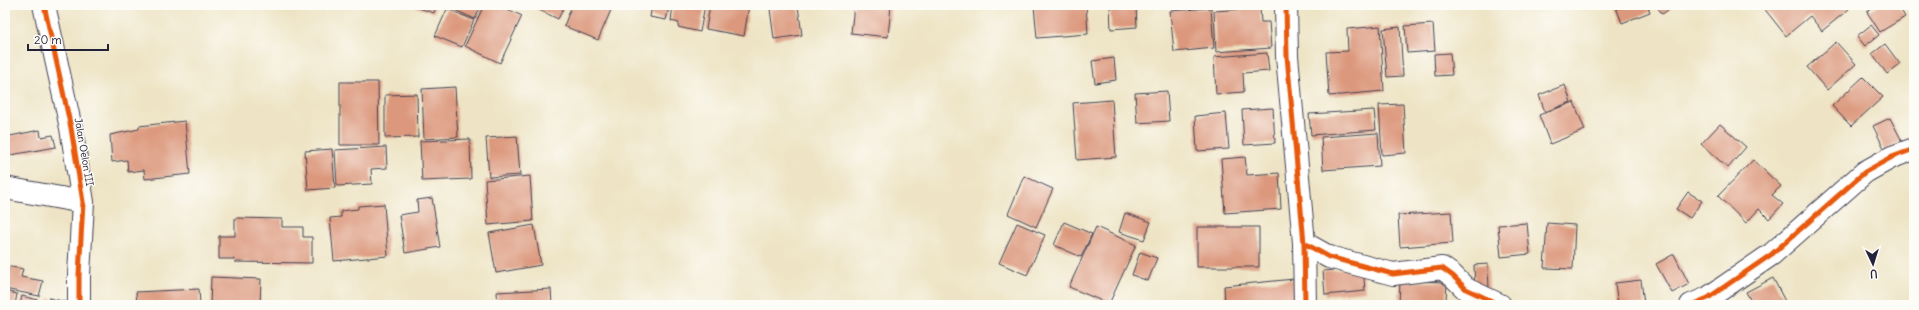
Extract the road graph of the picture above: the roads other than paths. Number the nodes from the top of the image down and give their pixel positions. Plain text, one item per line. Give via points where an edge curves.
1 (44, 5) edge
2 (1286, 5) edge
3 (1914, 149) edge
4 (5, 188) edge
5 (83, 202) junction
6 (1304, 243) junction
7 (80, 305) edge
8 (1305, 305) edge
9 (1500, 305) edge
10 (1691, 305) edge

1 - 5 street, Jalan Oelon III via 72,128
2 - 6 street via 1287,56
3 - 10 street via 1892,157 1865,172 1772,254 1708,298
4 - 5 street
5 - 7 street, Jalan Oelon III
6 - 8 street
6 - 9 street via 1329,256 1393,274 1442,268 1466,289

